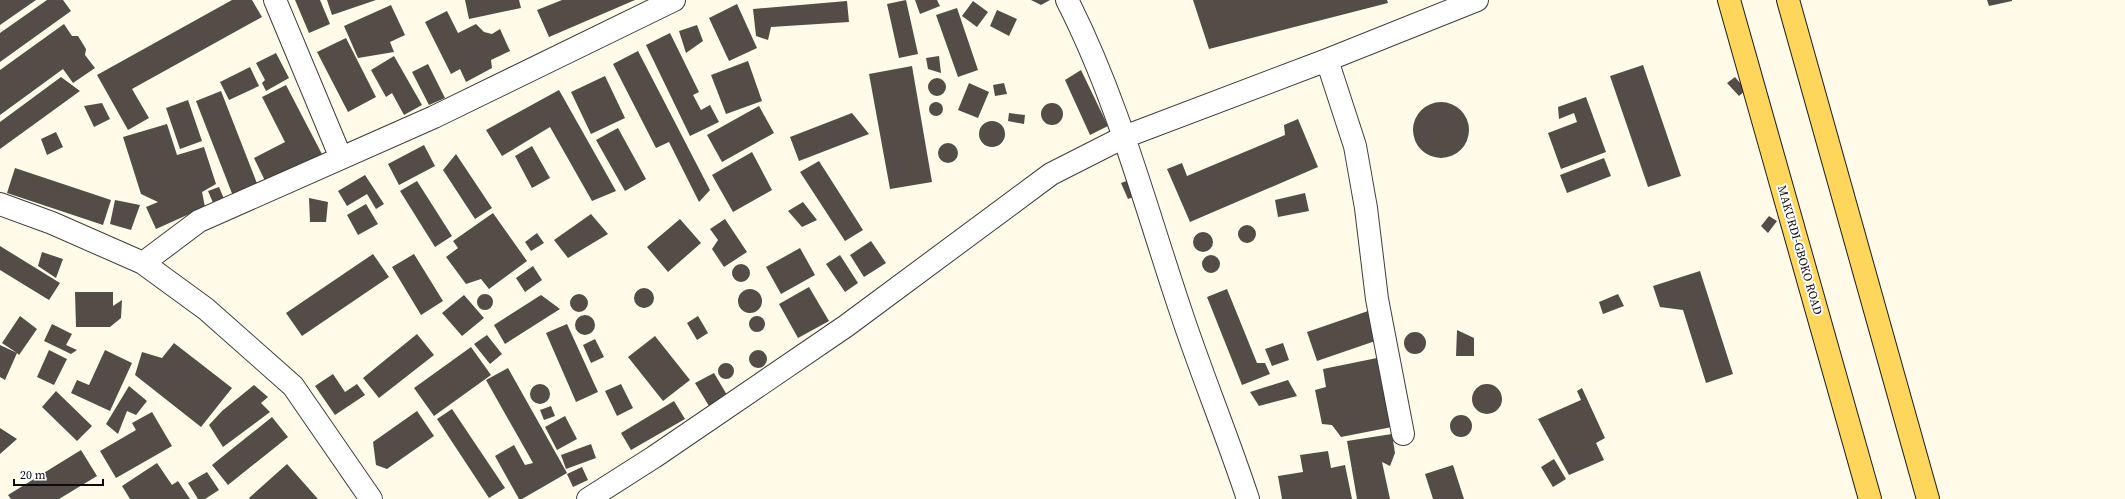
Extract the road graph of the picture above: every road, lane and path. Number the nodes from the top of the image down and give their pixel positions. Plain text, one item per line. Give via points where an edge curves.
1 (275, 0) edge
2 (674, 0) edge
3 (1068, 0) edge
4 (1477, 0) edge
5 (1729, 0) edge
6 (1788, 0) edge
7 (1327, 60) junction
8 (1124, 138) junction
9 (341, 158) junction
10 (0, 204) edge
11 (143, 263) junction
12 (1403, 434) dead end
13 (371, 499) edge
14 (588, 499) edge
15 (1248, 499) edge
16 (1870, 499) edge
17 (1928, 499) edge

1 - 9 street
2 - 9 street via 434,117
3 - 8 street via 1087,39
4 - 7 street
5 - 16 main road, MAKURDI-GBOKO ROAD
6 - 17 main road
7 - 8 street
7 - 12 street via 1355,146 1366,208 1376,299
8 - 14 street via 1051,174 846,326
8 - 15 street via 1180,310
9 - 11 street via 200,221
10 - 11 street via 52,223
11 - 13 street via 206,308 293,386

